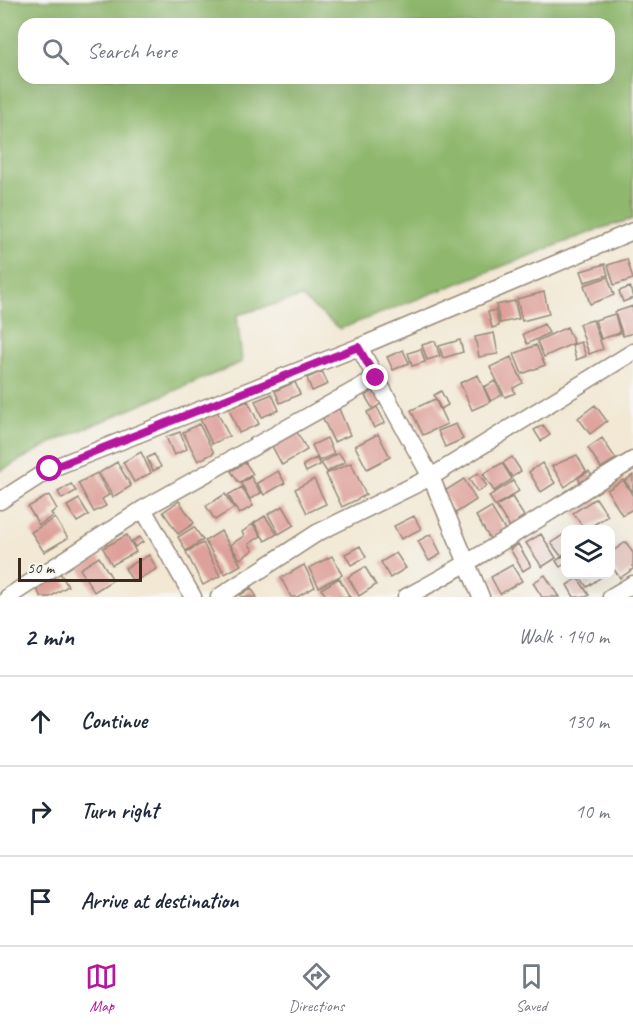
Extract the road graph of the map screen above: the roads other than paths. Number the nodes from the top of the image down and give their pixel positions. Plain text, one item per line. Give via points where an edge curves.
1 (633, 231) edge
2 (358, 347) junction
3 (633, 352) edge
4 (376, 378) junction
5 (633, 460) edge
6 (431, 477) junction
7 (0, 501) edge
8 (143, 509) junction
9 (466, 566) junction
10 (633, 584) edge
11 (8, 597) edge
12 (193, 597) edge
13 (219, 597) edge
14 (406, 597) edge
15 (481, 597) edge
16 (611, 597) edge

1 - 2 street
2 - 4 street
2 - 7 street via 50,469
3 - 6 street
4 - 6 street
4 - 8 street
5 - 9 street via 521,527
6 - 9 street
6 - 13 street via 317,533
8 - 11 street
8 - 12 street
9 - 14 street
9 - 15 street
10 - 16 street

